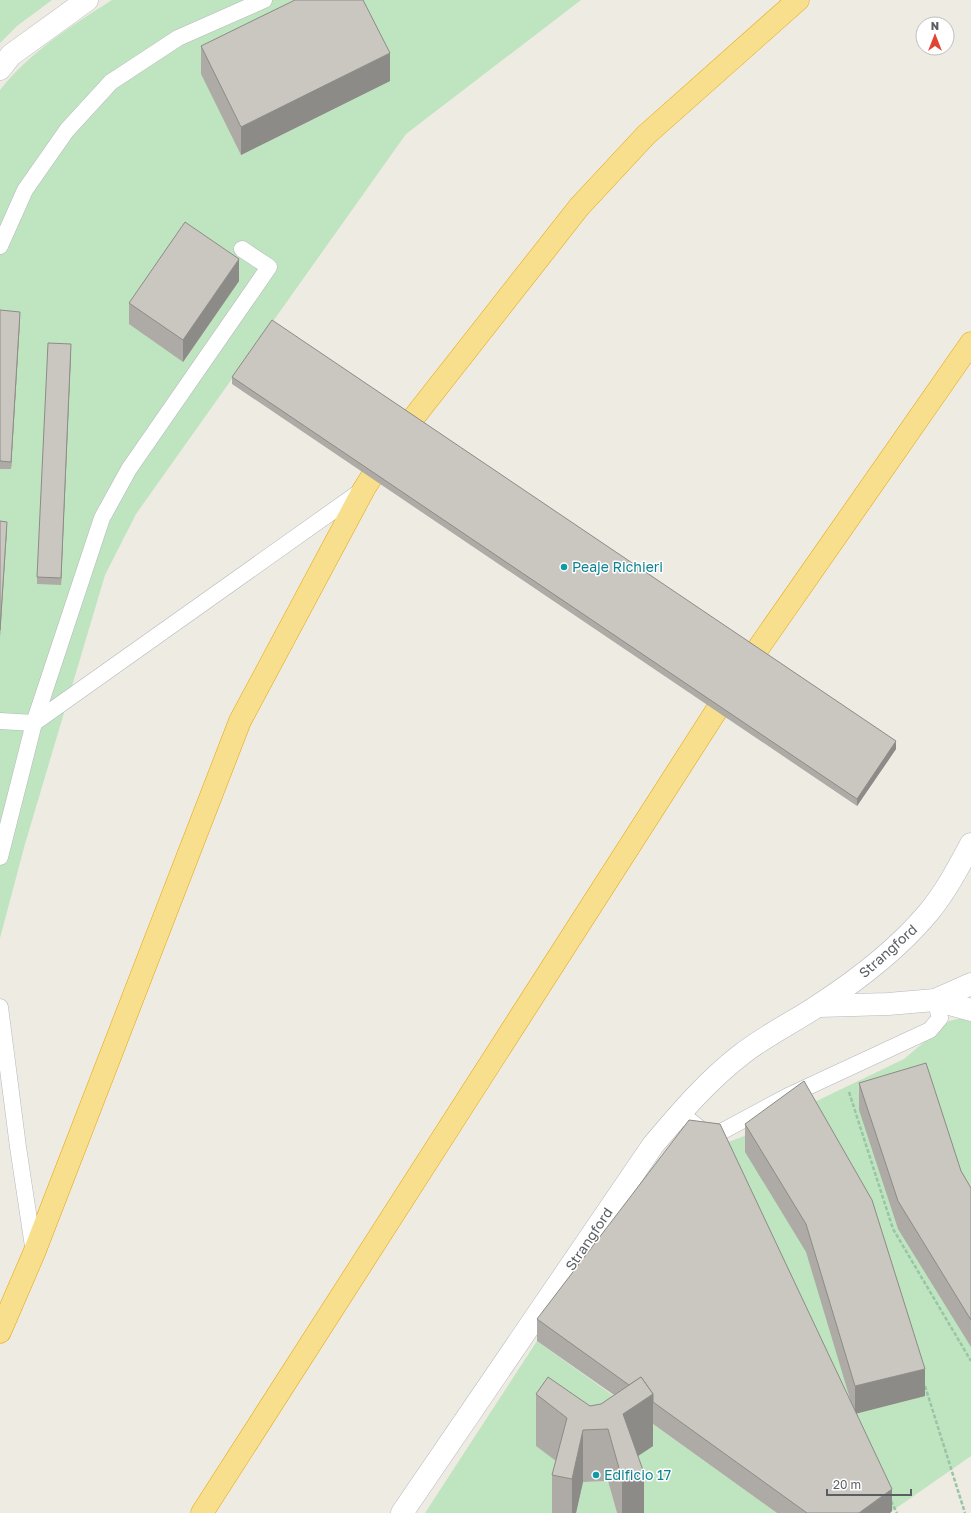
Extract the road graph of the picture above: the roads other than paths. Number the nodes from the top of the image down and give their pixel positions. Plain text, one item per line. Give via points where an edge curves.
1 (87, 0) edge
2 (264, 0) edge
3 (798, 0) edge
4 (0, 69) edge
5 (0, 246) edge
6 (242, 249) dead end
7 (971, 343) edge
8 (364, 489) junction
9 (0, 721) edge
10 (34, 723) junction
11 (971, 844) edge
12 (0, 857) edge
13 (971, 984) edge
14 (935, 1000) junction
15 (819, 1006) junction
16 (0, 1007) edge
17 (971, 1010) edge
18 (680, 1113) junction
19 (34, 1253) junction
20 (0, 1332) edge
21 (207, 1508) edge
22 (402, 1513) edge

1 - 4 street via 12,55
2 - 5 lane via 178,38 111,82 67,130 25,190
3 - 8 highway via 646,135 579,207 389,449
6 - 10 lane via 269,267 129,469 102,518
7 - 21 highway via 736,680
8 - 10 lane
8 - 19 highway via 240,721
9 - 10 lane
10 - 12 lane
11 - 15 street, Strangford via 954,876 929,912 902,943
13 - 14 street, Strangford
14 - 15 street, Strangford
14 - 17 street
14 - 18 lane via 940,1018 930,1030 788,1096 719,1133 703,1131
15 - 18 street, Strangford via 742,1054
16 - 19 lane
18 - 22 street, Strangford via 653,1145
19 - 20 highway

